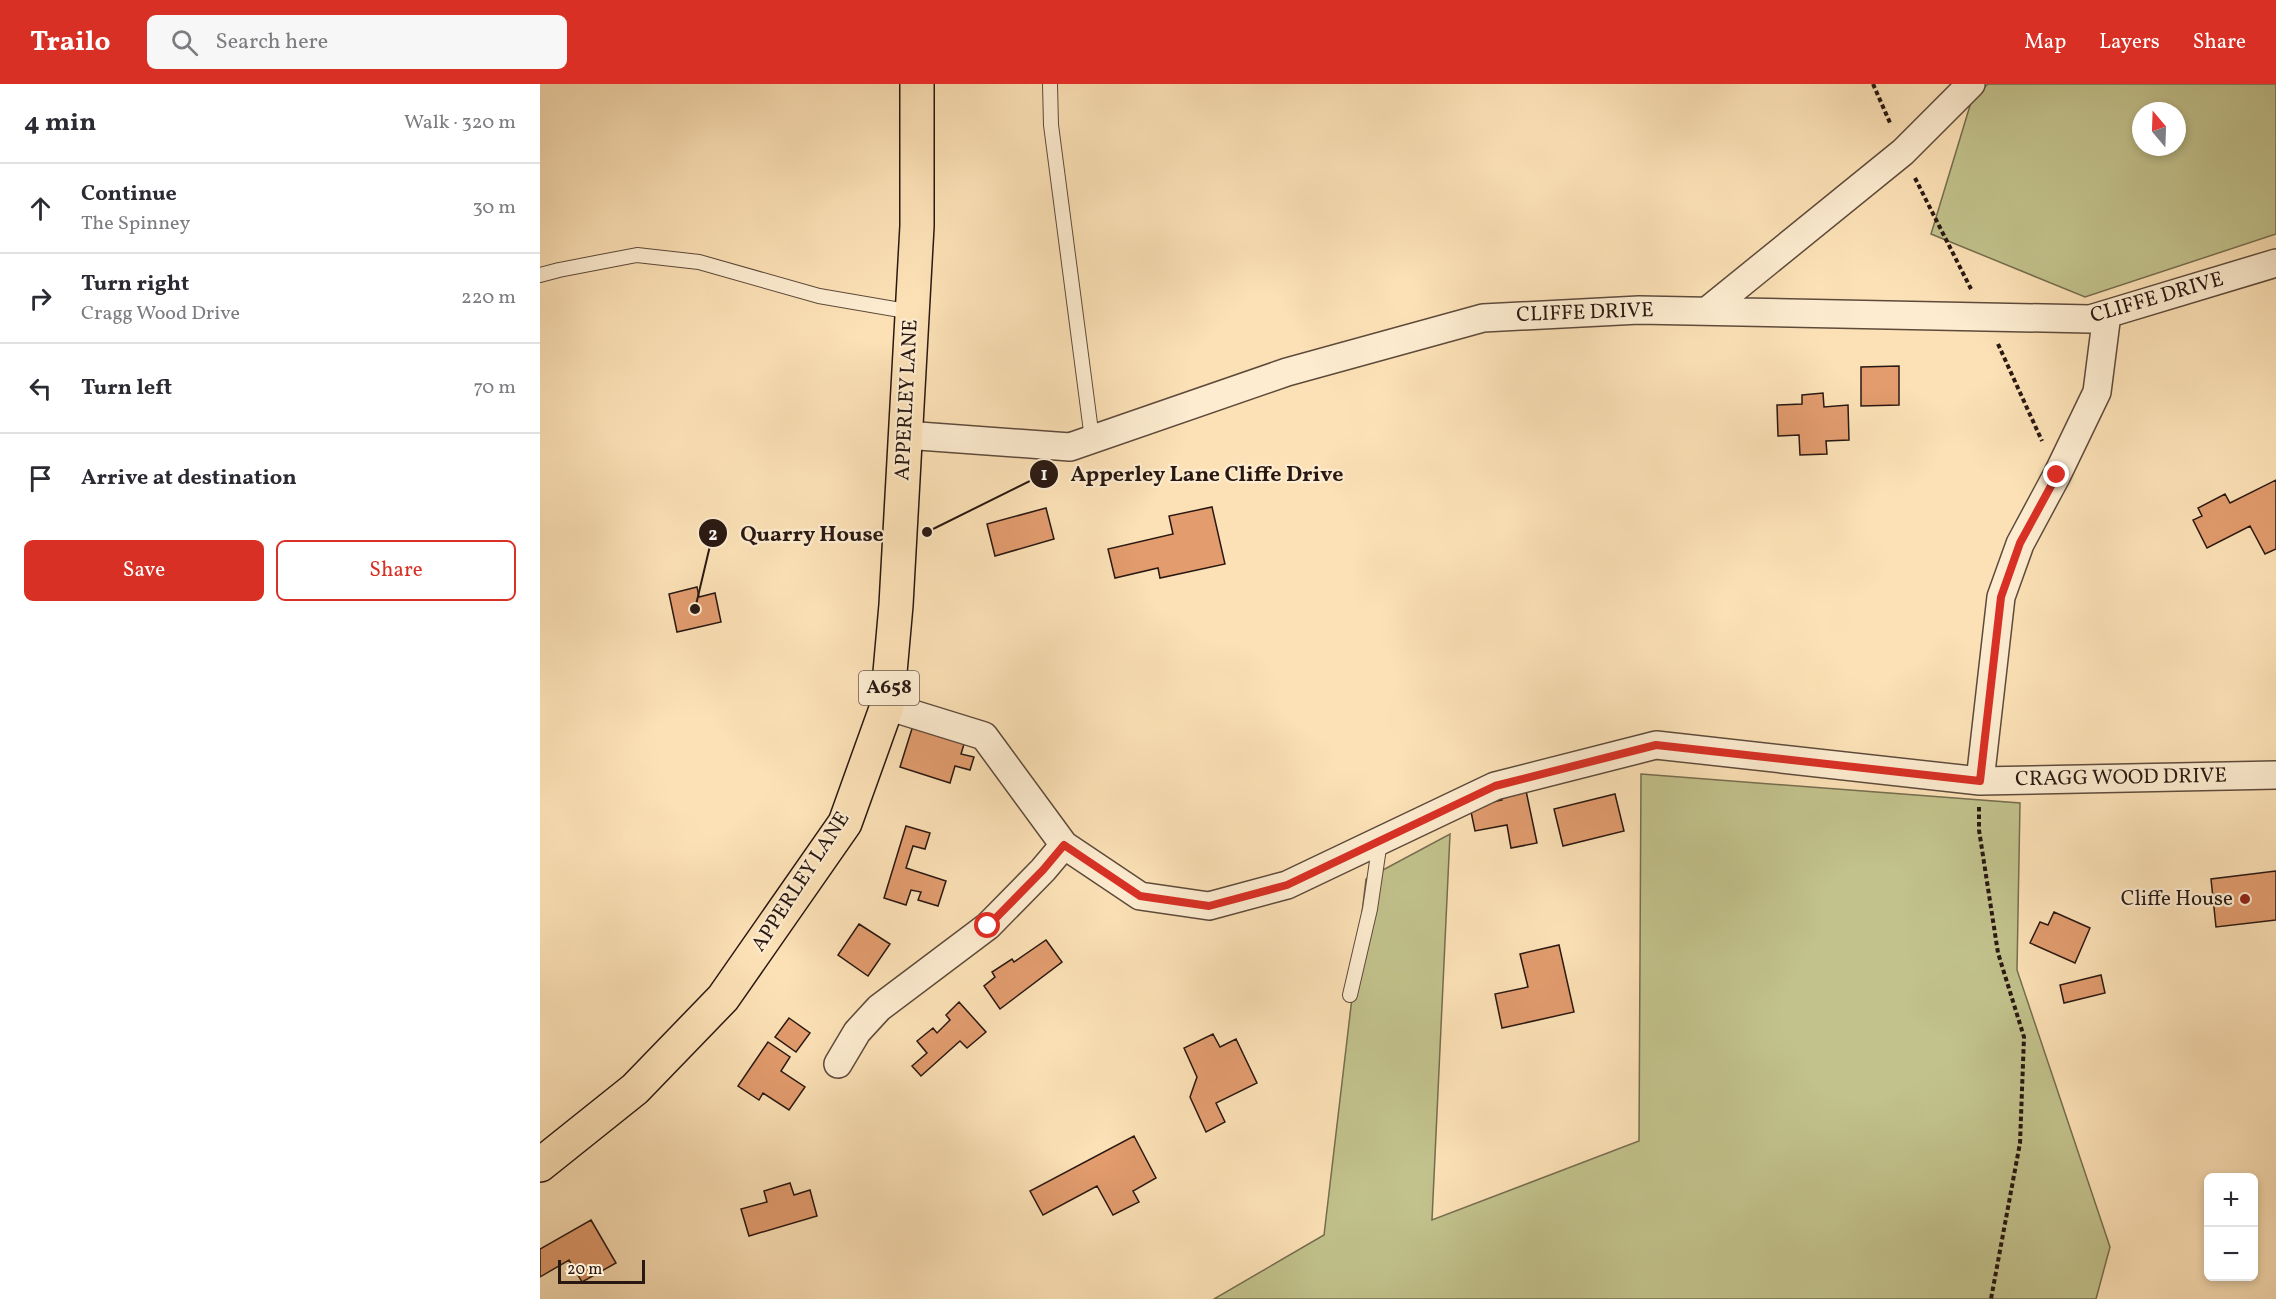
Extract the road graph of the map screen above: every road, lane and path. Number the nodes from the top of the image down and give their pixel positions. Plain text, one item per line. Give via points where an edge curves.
1 (917, 84) edge
2 (1050, 84) edge
3 (1873, 84) edge
4 (1971, 84) edge
5 (1902, 152) junction
6 (2276, 263) edge
7 (540, 275) edge
8 (1707, 311) junction
9 (912, 312) junction
10 (2107, 314) junction
11 (905, 435) junction
12 (1092, 439) junction
13 (887, 706) junction
14 (2276, 776) edge
15 (1980, 781) junction
16 (1380, 841) junction
17 (1064, 845) junction
18 (1350, 995) dead end
19 (838, 1064) dead end
20 (540, 1165) edge
21 (1991, 1299) edge

1 - 9 highway, APPERLEY LANE / A658 via 917,226
2 - 12 lane via 1051,125
3 - 5 path
4 - 5 street
5 - 8 street
6 - 10 street, CLIFFE DRIVE
7 - 9 lane via 638,255 699,262 819,296
8 - 10 street, CLIFFE DRIVE via 2090,319
8 - 12 street, CLIFFE DRIVE via 1639,310 1483,318 1287,372
9 - 11 highway, APPERLEY LANE / A658
10 - 15 street via 2097,392 2020,543 2001,597
11 - 12 street, CLIFFE DRIVE via 1070,447
11 - 13 highway, APPERLEY LANE / A658
13 - 17 street, CRAGG WOOD DRIVE via 984,736
13 - 20 highway, APPERLEY LANE / A658 via 844,824 723,998 635,1089
14 - 15 street, CRAGG WOOD DRIVE
15 - 16 street, CRAGG WOOD DRIVE via 1656,745 1495,786
15 - 21 path via 1979,830 1998,954 2024,1037 2020,1143
16 - 17 street, CRAGG WOOD DRIVE via 1287,885 1209,906 1140,896
16 - 18 lane via 1370,909
17 - 19 street via 988,926 879,1008 857,1032

